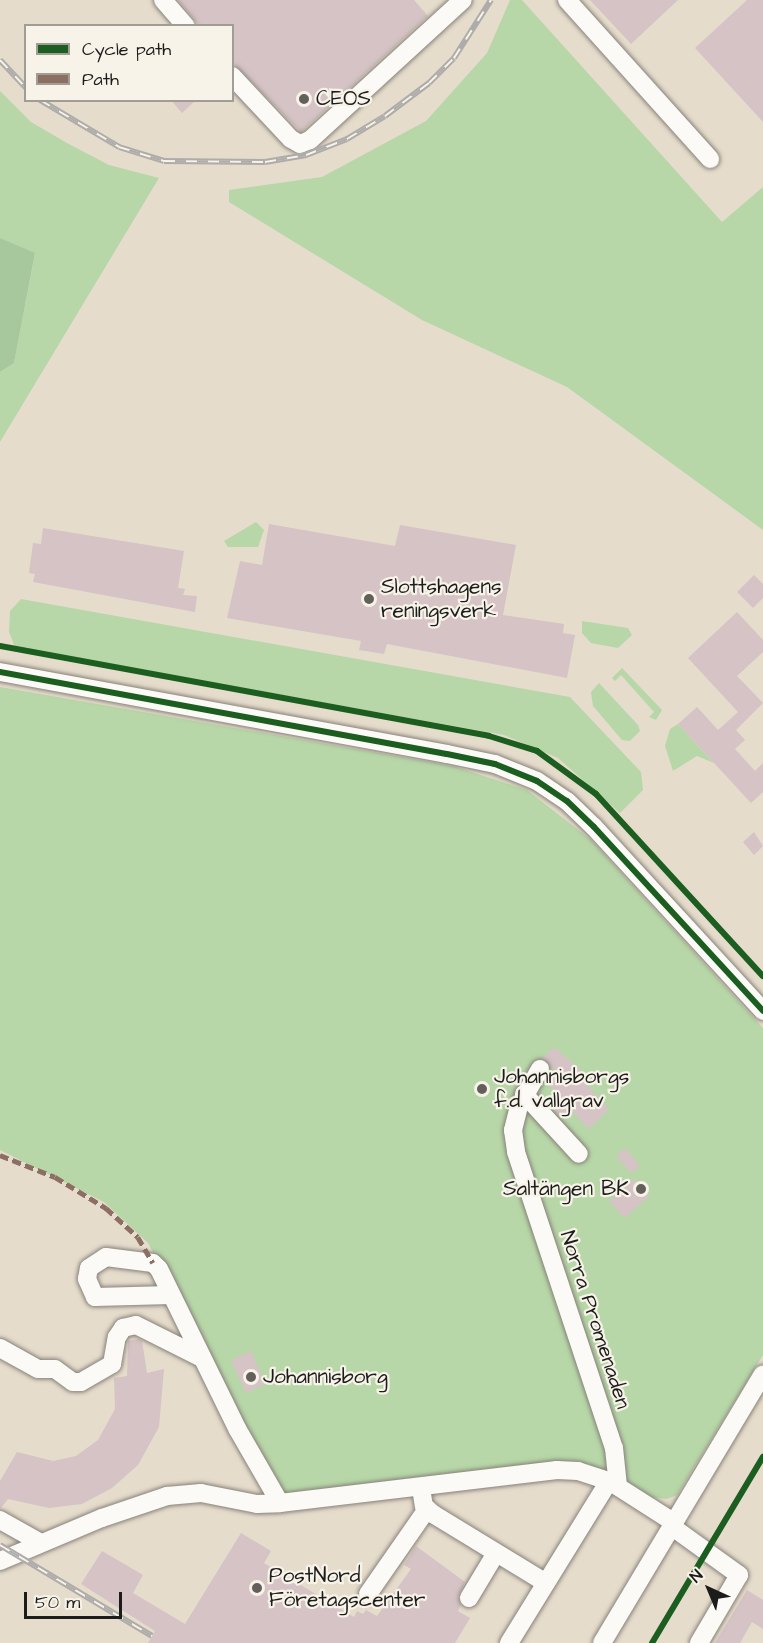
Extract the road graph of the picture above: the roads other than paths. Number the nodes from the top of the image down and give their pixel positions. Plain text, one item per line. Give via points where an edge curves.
1 (163, 0) edge
2 (463, 0) edge
3 (567, 0) edge
4 (184, 24) edge
5 (234, 78) edge
6 (710, 159) dead end
7 (0, 672) edge
8 (763, 1011) edge
9 (540, 1069) dead end
10 (524, 1094) junction
11 (579, 1154) dead end
12 (171, 1295) junction
13 (0, 1347) edge
14 (202, 1358) junction
15 (763, 1374) edge
16 (613, 1484) junction
17 (421, 1488) junction
18 (280, 1503) junction
19 (427, 1509) junction
20 (0, 1520) edge
21 (672, 1524) junction
22 (41, 1543) junction
23 (496, 1553) junction
24 (0, 1562) edge
25 (546, 1583) junction
26 (368, 1594) dead end
27 (469, 1598) dead end
28 (509, 1643) edge
29 (602, 1643) edge
30 (699, 1643) edge

1 - 4 street
2 - 5 street via 310,140 300,144
3 - 6 street
7 - 8 street via 476,760 537,781 567,801 594,827
9 - 10 street, Norra Promenaden
10 - 11 street
10 - 16 street, Norra Promenaden via 513,1130 516,1152 614,1448
12 - 12 street via 95,1297 87,1279 89,1268 106,1257 153,1263
12 - 14 street
13 - 14 street via 38,1369 55,1369 73,1382 81,1382 112,1364 117,1337 123,1328 136,1325
14 - 18 street
15 - 21 street
16 - 17 street via 590,1474 557,1470
16 - 21 street
16 - 25 street
17 - 18 street
17 - 19 street
18 - 22 street via 257,1504 201,1493 167,1497
19 - 23 street
19 - 26 street
20 - 22 street
21 - 29 street
21 - 30 street via 739,1575
22 - 24 street
23 - 25 street
23 - 27 street
25 - 28 street

